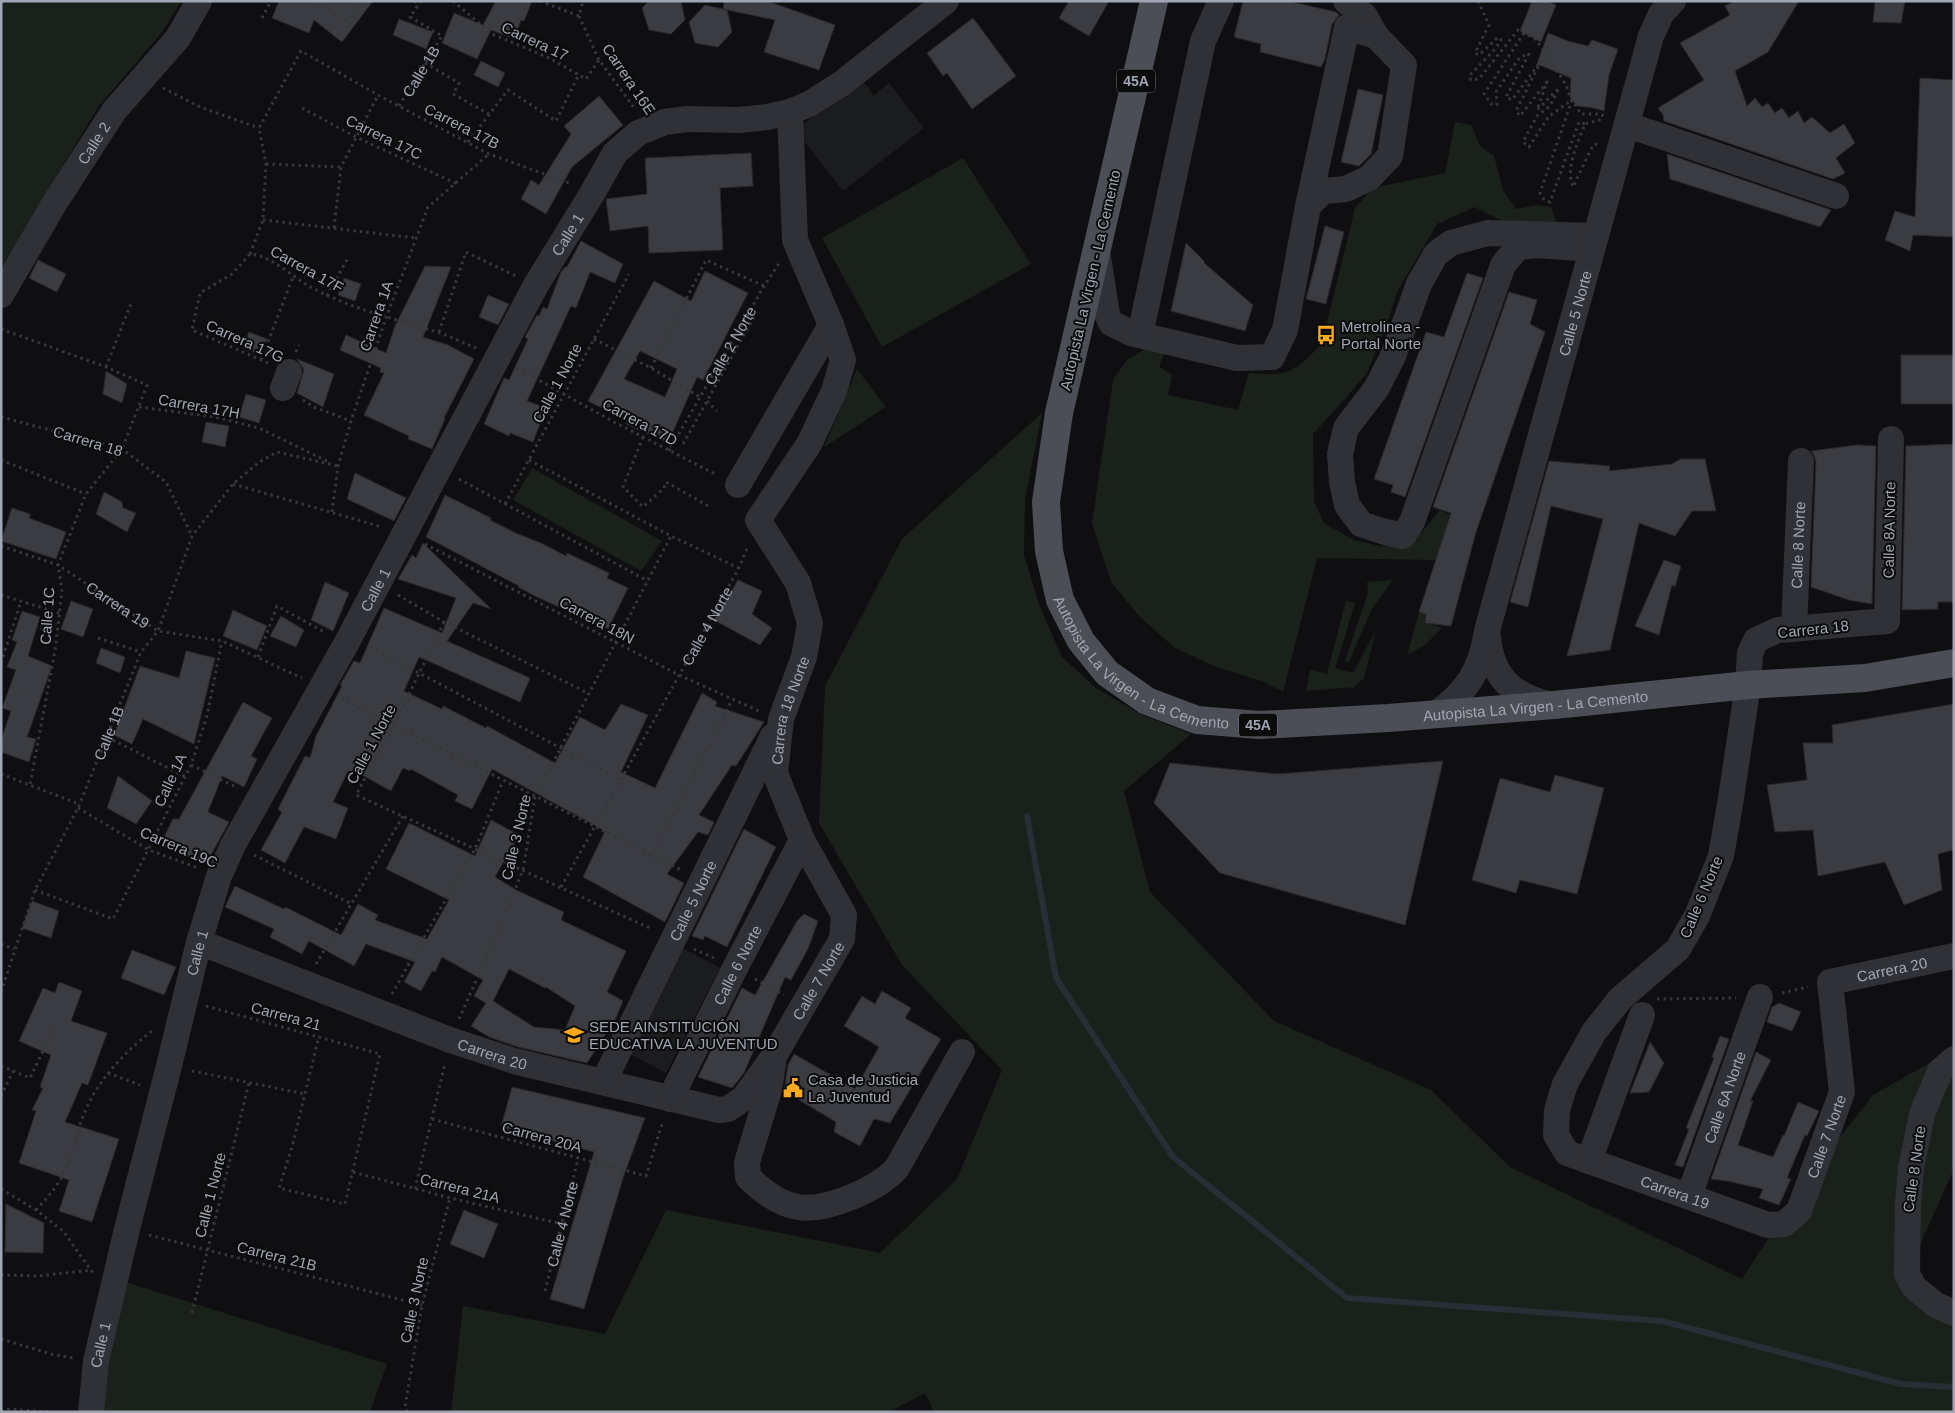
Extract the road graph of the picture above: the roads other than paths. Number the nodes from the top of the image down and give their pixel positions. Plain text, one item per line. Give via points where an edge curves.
1 (199, 1) edge
2 (946, 1) edge
3 (1154, 1) edge
4 (1221, 1) edge
5 (1346, 1) edge
6 (1673, 1) edge
7 (1376, 36) junction
8 (790, 112) junction
9 (1628, 125) junction
10 (1836, 196) dead end
11 (1308, 206) junction
12 (1594, 242) junction
13 (1096, 251) junction
14 (1, 296) edge
15 (831, 324) junction
16 (1140, 335) junction
17 (1891, 439) dead end
18 (1801, 461) dead end
19 (738, 485) road end
20 (1887, 621) joint
21 (1794, 629) junction
22 (1487, 631) junction
23 (1954, 663) edge
24 (1748, 684) junction
25 (1554, 705) junction
26 (1437, 713) junction
27 (781, 719) junction
28 (802, 840) junction
29 (844, 929) joint
30 (199, 942) junction
31 (1954, 956) edge
32 (1830, 982) joint
33 (1760, 997) road end
34 (1642, 1015) dead end
35 (962, 1052) dead end
36 (774, 1056) junction
37 (1954, 1059) edge
38 (604, 1081) junction
39 (670, 1099) junction
40 (1578, 1157) junction
41 (1689, 1196) junction
42 (1784, 1224) joint
43 (1954, 1312) edge
44 (91, 1412) edge

1 - 14 street, Calle 2 via 178,38 114,111 54,204
2 - 8 street, Calle 1 via 842,84
3 - 13 main road, Autopista La Virgen - La Cemento / 45A
4 - 16 street via 1203,41
5 - 7 street via 1364,14
6 - 9 street, Calle 5 Norte via 1651,36
7 - 11 street via 1347,27
7 - 11 street via 1404,65 1390,156 1369,178 1346,189 1323,191
8 - 15 street via 795,240
8 - 30 street, Calle 1 via 739,120 674,120 649,128 615,153 536,285 406,534 233,845
9 - 10 street
9 - 12 street, Calle 5 Norte
11 - 16 street via 1285,330 1272,357 1237,358
12 - 12 street via 1518,247 1503,265 1412,522 1403,536 1362,524 1347,505 1342,482 1340,454 1346,428 1376,389 1389,364 1419,284 1436,254 1451,242 1488,233
12 - 22 street, Calle 5 Norte
13 - 16 street via 1111,323
13 - 26 main road, Autopista La Virgen - La Cemento / 45A via 1059,413 1046,502 1049,551 1060,600 1081,641 1107,673 1147,701 1197,720 1259,726
15 - 19 street
15 - 27 street, Carrera 18 Norte via 842,360 834,391 809,444 758,520 798,583 810,623 804,656
17 - 20 street, Calle 8A Norte
18 - 21 street, Calle 8 Norte
20 - 21 street, Carrera 18
21 - 24 street, Carrera 18 via 1778,630 1756,640 1750,652
22 - 25 street, Calle 5 Norte via 1489,653 1498,673 1513,690 1532,701
22 - 26 street, Calle 5 Norte via 1484,651 1467,687 1454,702
23 - 24 main road, Autopista La Virgen - La Cemento / 45A via 1865,678
24 - 25 main road, Autopista La Virgen - La Cemento / 45A
24 - 40 street, Calle 6 Norte via 1721,856 1700,907 1678,949 1620,999 1594,1032 1565,1084 1557,1110 1556,1135
25 - 26 main road, Autopista La Virgen - La Cemento / 45A
27 - 28 street, Carrera 18 Norte via 775,773
27 - 38 street, Calle 5 Norte
28 - 29 street, Carrera 18 Norte via 844,915
28 - 39 street, Calle 6 Norte
29 - 36 street, Calle 7 Norte via 842,939
30 - 38 street, Carrera 20 via 450,1040 514,1061
30 - 44 street, Calle 1 via 96,1361
31 - 32 street, Carrera 20
32 - 42 street, Calle 7 Norte via 1842,1092 1799,1211
33 - 41 street, Calle 6A Norte
34 - 40 street
35 - 36 street via 897,1168 888,1178 850,1197 816,1208 797,1207 768,1195 748,1177 747,1162 769,1090
36 - 39 street, Carrera 20 via 744,1098 728,1109 719,1110
37 - 43 street, Calle 8 Norte via 1940,1071 1922,1114 1911,1168 1907,1274 1914,1287 1936,1305
38 - 39 street, Carrera 20
40 - 41 street, Carrera 19
41 - 42 street, Carrera 19 via 1768,1225

